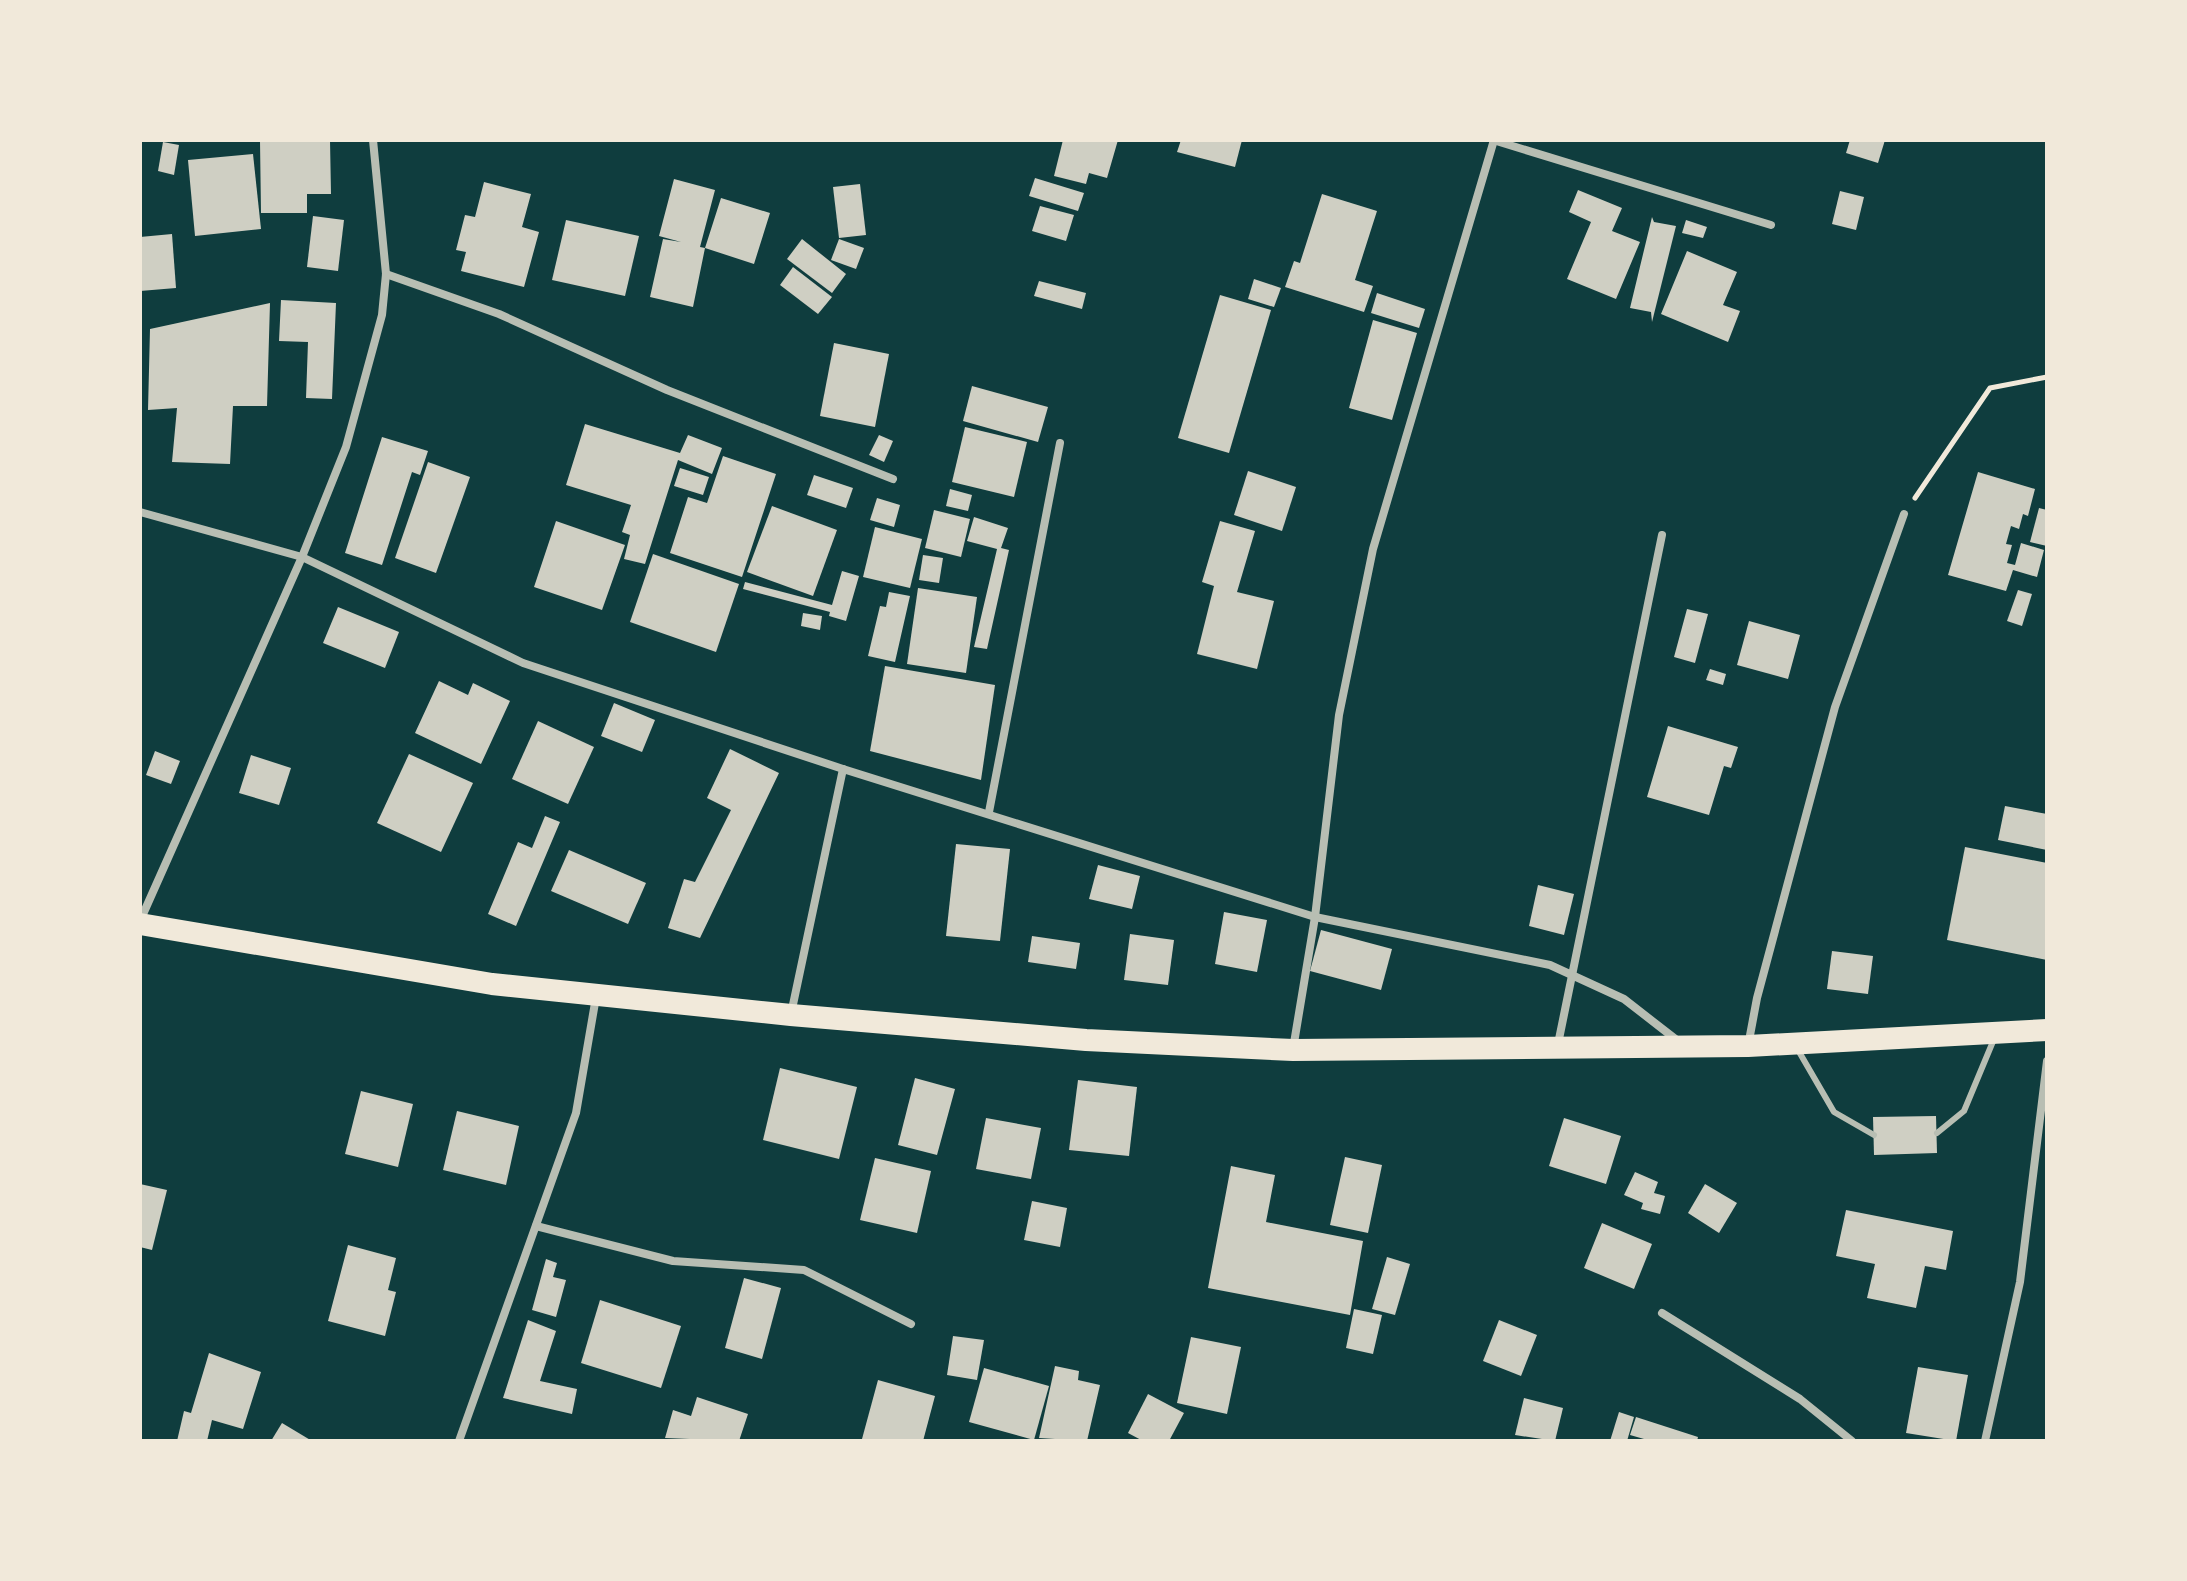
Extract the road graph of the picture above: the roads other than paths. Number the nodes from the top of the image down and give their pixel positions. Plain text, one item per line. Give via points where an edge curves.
1 (373, 140) edge
2 (1494, 140) edge
3 (1771, 225) dead end
4 (386, 274) junction
5 (1060, 443) dead end
6 (893, 479) dead end
7 (140, 512) edge
8 (1904, 514) road end
9 (1662, 535) dead end
10 (302, 557) junction
11 (843, 769) junction
12 (989, 812) junction
13 (1315, 917) junction
14 (140, 923) edge
15 (1571, 974) junction
16 (596, 997) junction
17 (791, 1015) junction
18 (2047, 1030) edge
19 (1996, 1034) junction
20 (1794, 1043) junction
21 (1685, 1046) junction
22 (1748, 1046) junction
23 (1557, 1047) junction
24 (1293, 1050) junction
25 (2047, 1061) edge
26 (1937, 1133) dead end
27 (1874, 1135) dead end
28 (536, 1226) junction
29 (1662, 1313) dead end
30 (911, 1324) dead end
31 (459, 1441) edge
32 (1852, 1441) edge
33 (1985, 1441) edge

1 - 4 street
2 - 3 street
2 - 13 street via 1373,549 1339,715
4 - 6 street via 499,314 667,390
4 - 10 street via 382,315 346,447
5 - 12 street
7 - 10 street
8 - 22 street via 1835,707
9 - 15 street
10 - 11 street via 523,663
10 - 14 street
11 - 12 street
11 - 17 street
12 - 13 street
13 - 15 street via 1550,965
13 - 24 street
14 - 16 highway
15 - 21 street via 1624,999
15 - 23 street
16 - 17 highway
16 - 28 street via 576,1113
17 - 24 highway via 1086,1040
18 - 19 highway
19 - 20 highway
19 - 26 lane via 1964,1111
20 - 22 highway
20 - 27 lane via 1834,1112
21 - 22 highway
21 - 23 highway
23 - 24 highway
25 - 33 street via 2020,1282
28 - 30 street via 673,1261 804,1270
28 - 31 street
29 - 32 street via 1800,1399

